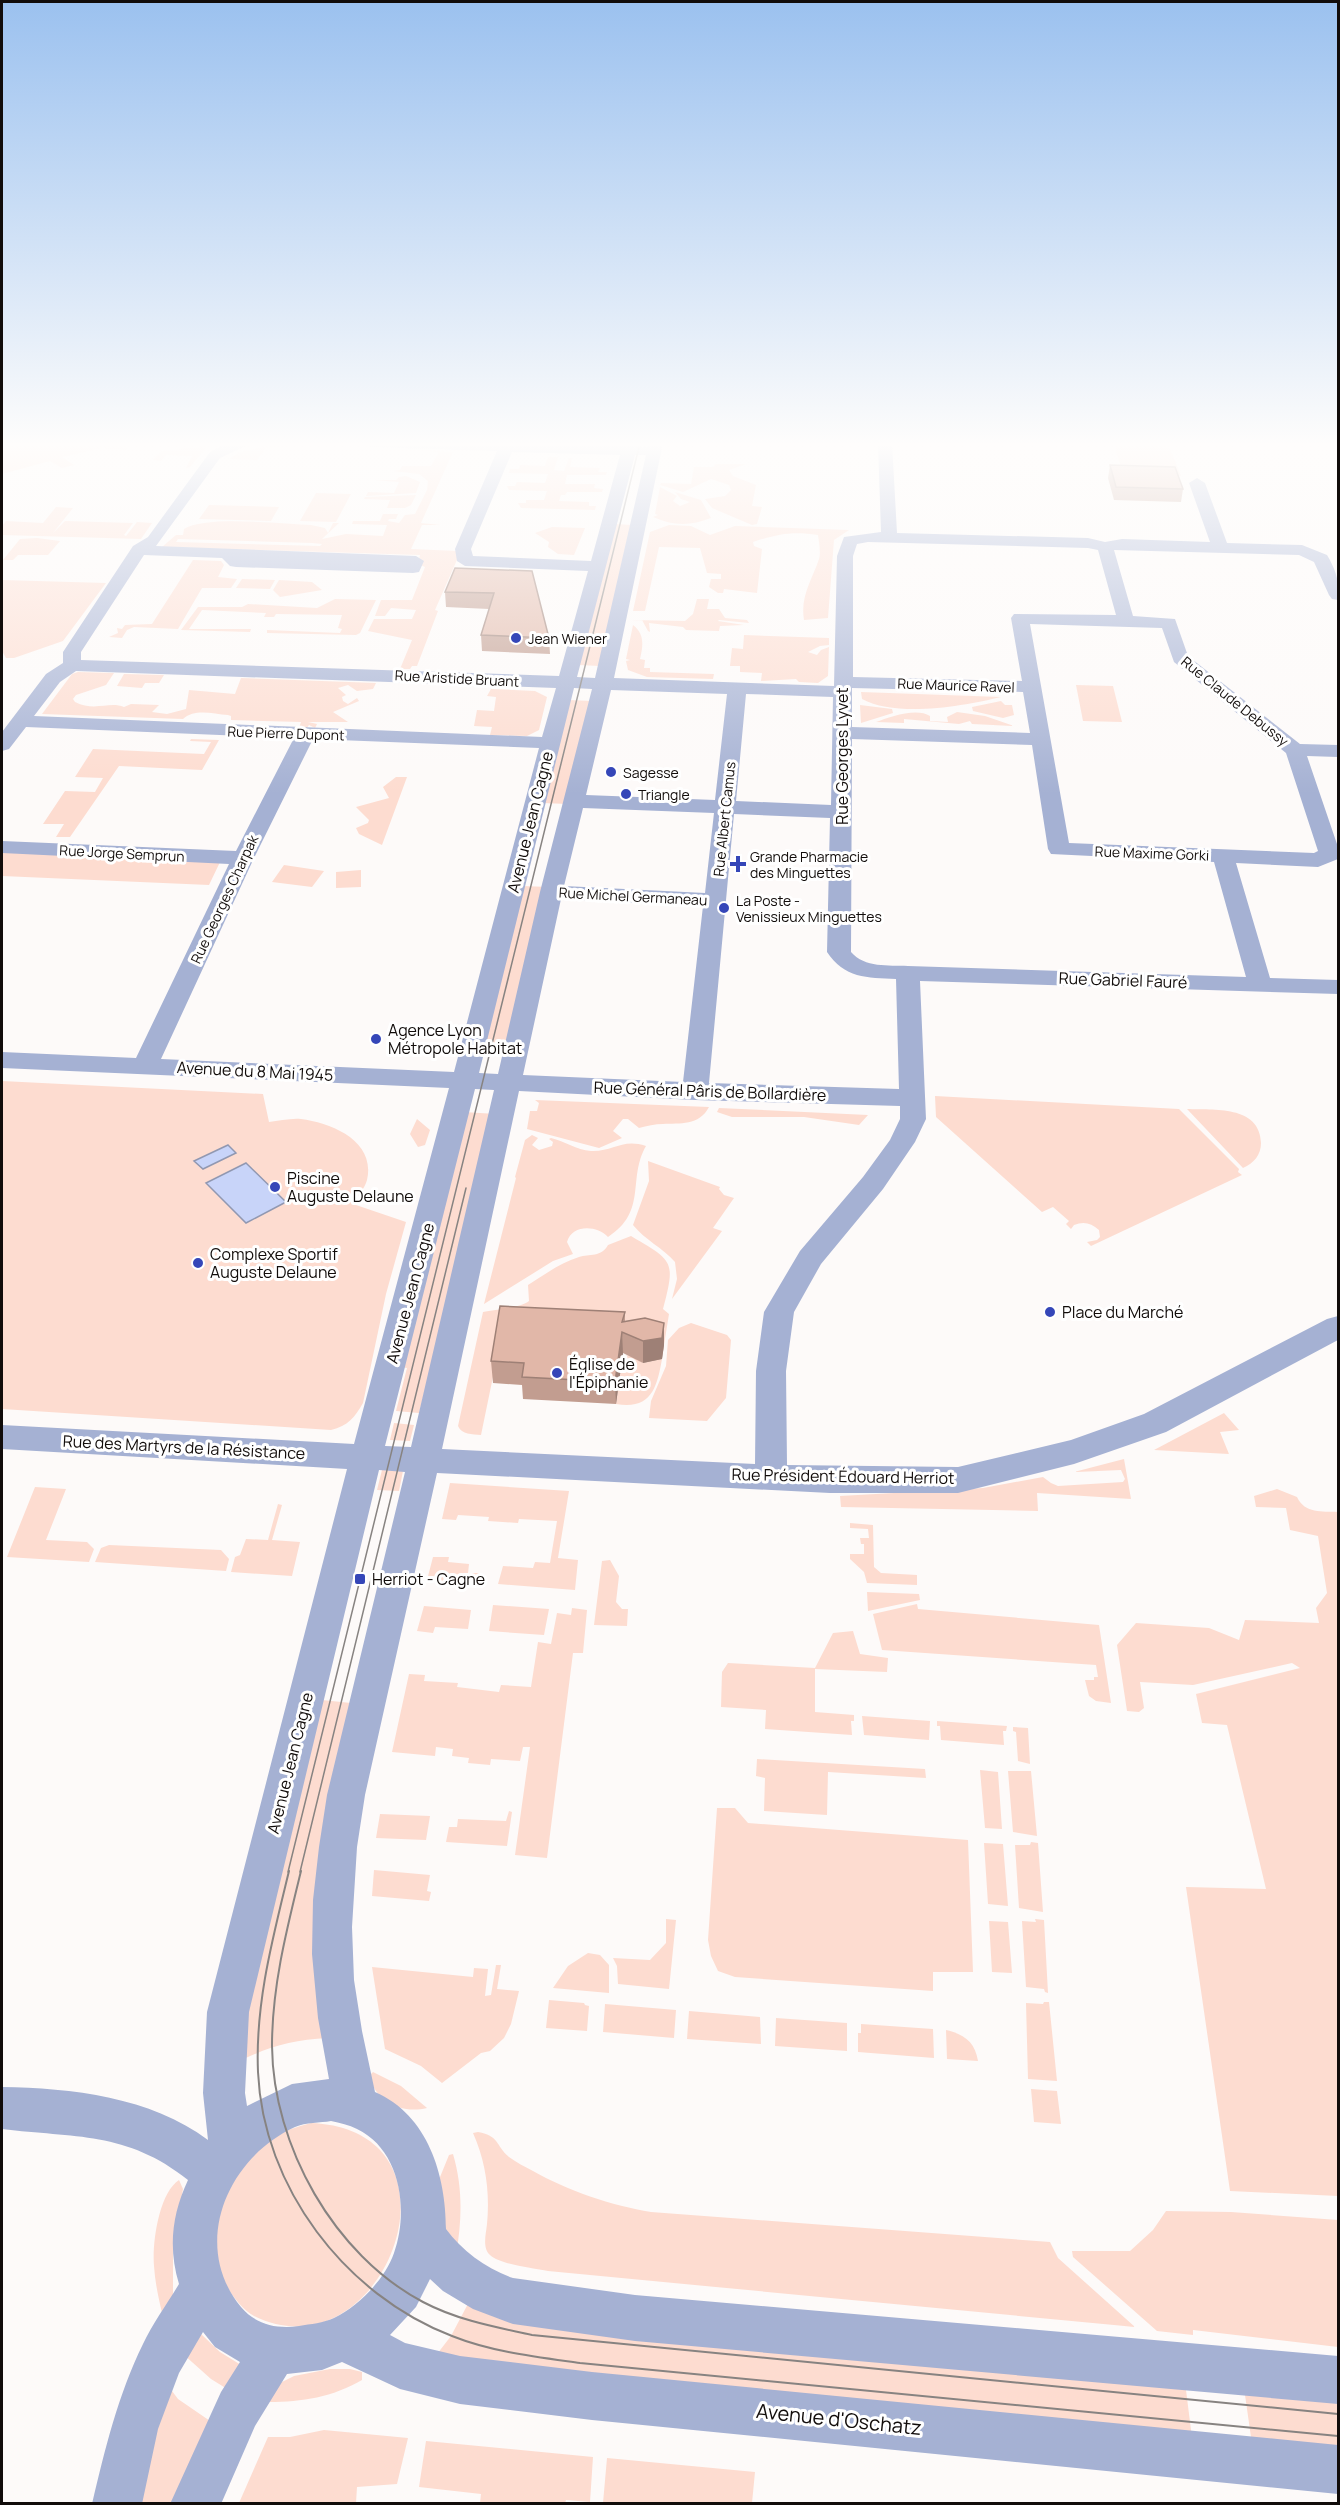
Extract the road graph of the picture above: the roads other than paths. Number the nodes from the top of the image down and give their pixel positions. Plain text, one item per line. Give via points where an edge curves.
1 (132, 560) edge
2 (233, 560) edge
3 (384, 560) edge
4 (465, 560) edge
5 (600, 560) edge
6 (630, 560) edge
7 (844, 560) edge
8 (1109, 560) edge
9 (1321, 560) edge
10 (598, 566) junction
11 (1338, 595) edge
12 (1126, 621) junction
13 (72, 665) junction
14 (567, 683) junction
15 (603, 684) junction
16 (842, 687) junction
17 (1032, 687) junction
18 (736, 688) junction
19 (21, 721) junction
20 (306, 733) junction
21 (843, 733) junction
22 (1040, 739) junction
23 (550, 743) junction
24 (2, 745) edge
25 (1295, 750) junction
26 (1338, 751) edge
27 (575, 801) junction
28 (725, 808) junction
29 (842, 812) junction
30 (2, 847) edge
31 (1223, 856) junction
32 (243, 858) junction
33 (551, 892) junction
34 (716, 900) junction
35 (908, 973) junction
36 (1260, 984) junction
37 (1338, 987) edge
38 (2, 1059) edge
39 (145, 1066) junction
40 (464, 1079) junction
41 (508, 1081) junction
42 (695, 1092) junction
43 (912, 1098) junction
44 (1338, 1327) edge
45 (2, 1437) edge
46 (366, 1457) junction
47 (424, 1460) junction
48 (771, 1477) junction
49 (356, 2105) junction
50 (2, 2108) edge
51 (222, 2159) junction
52 (424, 2237) junction
53 (202, 2290) junction
54 (347, 2338) junction
55 (274, 2351) junction
56 (1338, 2380) edge
57 (1338, 2470) edge
58 (117, 2504) edge
59 (195, 2504) edge

1 - 13 street via 72,652
2 - 3 street via 401,568 412,568 416,561
4 - 10 street
5 - 10 street, Avenue Jean Cagne
6 - 15 street
7 - 16 street, Rue Georges Lyvet
8 - 12 street
9 - 11 street
10 - 14 street, Avenue Jean Cagne
12 - 17 street, Rue Maurice Ravel via 1020,618
12 - 25 street, Rue Claude Debussy via 1169,623 1180,658
13 - 14 street, Rue Aristide Bruant
13 - 19 street via 53,678
14 - 15 street, Rue Aristide Bruant
14 - 23 street, Avenue Jean Cagne
15 - 18 street, Rue Aristide Bruant
15 - 27 street
16 - 17 street, Rue Maurice Ravel
16 - 18 street, Rue Aristide Bruant
16 - 21 street, Rue Georges Lyvet
17 - 22 street, Rue Maxime Gorki
18 - 28 street, Rue Albert Camus
19 - 20 street, Rue Pierre Dupont
19 - 24 street
20 - 23 street, Rue Pierre Dupont
20 - 32 street, Rue Georges Charpak
21 - 22 street
21 - 29 street, Rue Georges Lyvet
22 - 31 street, Rue Maxime Gorki via 1059,849
23 - 40 street, Avenue Jean Cagne
25 - 26 street, Rue Claude Debussy
25 - 31 street, Rue Claude Debussy via 1330,854 1318,860
27 - 28 street
27 - 33 street
28 - 29 street
28 - 34 street, Rue Albert Camus
29 - 35 street, Rue Georges Lyvet via 839,952 854,967
30 - 32 street, Rue Jorge Semprun
31 - 36 street, Rue Maxime Gorki
32 - 39 street, Rue Georges Charpak
33 - 34 street, Rue Michel Germaneau
33 - 41 street
34 - 42 street, Rue Albert Camus
35 - 36 street, Rue Gabriel Fauré
35 - 43 street
36 - 37 street, Rue Gabriel Fauré
38 - 39 street, Avenue du 8 Mai 1945
39 - 40 street, Avenue du 8 Mai 1945
40 - 41 street, Avenue du 8 Mai 1945
40 - 46 street, Avenue Jean Cagne
41 - 42 street, Rue Général Pâris de Bollardière
41 - 47 street
42 - 43 street, Rue Général Pâris de Bollardière
43 - 48 street via 913,1119 902,1142 810,1258 779,1312 771,1371
44 - 48 street, Rue Président Édouard Herriot via 1155,1423 1074,1452 958,1479
45 - 46 street, Rue des Martyrs de la Résistance
46 - 47 street, Rue des Martyrs de la Résistance
46 - 51 street, Avenue Jean Cagne via 228,2012
47 - 48 street, Rue Président Édouard Herriot
47 - 49 street via 345,1795 336,1853 336,2004
49 - 51 street via 331,2100 288,2107 255,2126
49 - 52 street via 383,2119 405,2141 422,2183
50 - 51 street via 100,2117
51 - 53 street via 200,2201 194,2231 195,2261
52 - 54 street via 414,2264 390,2303
52 - 56 street via 459,2274 489,2293 513,2301 635,2318
53 - 55 street via 230,2330 250,2343
53 - 58 street via 160,2360 134,2429
54 - 55 street via 311,2351
54 - 57 street, Avenue d'Oschatz via 400,2364 460,2380
55 - 59 street via 237,2409

